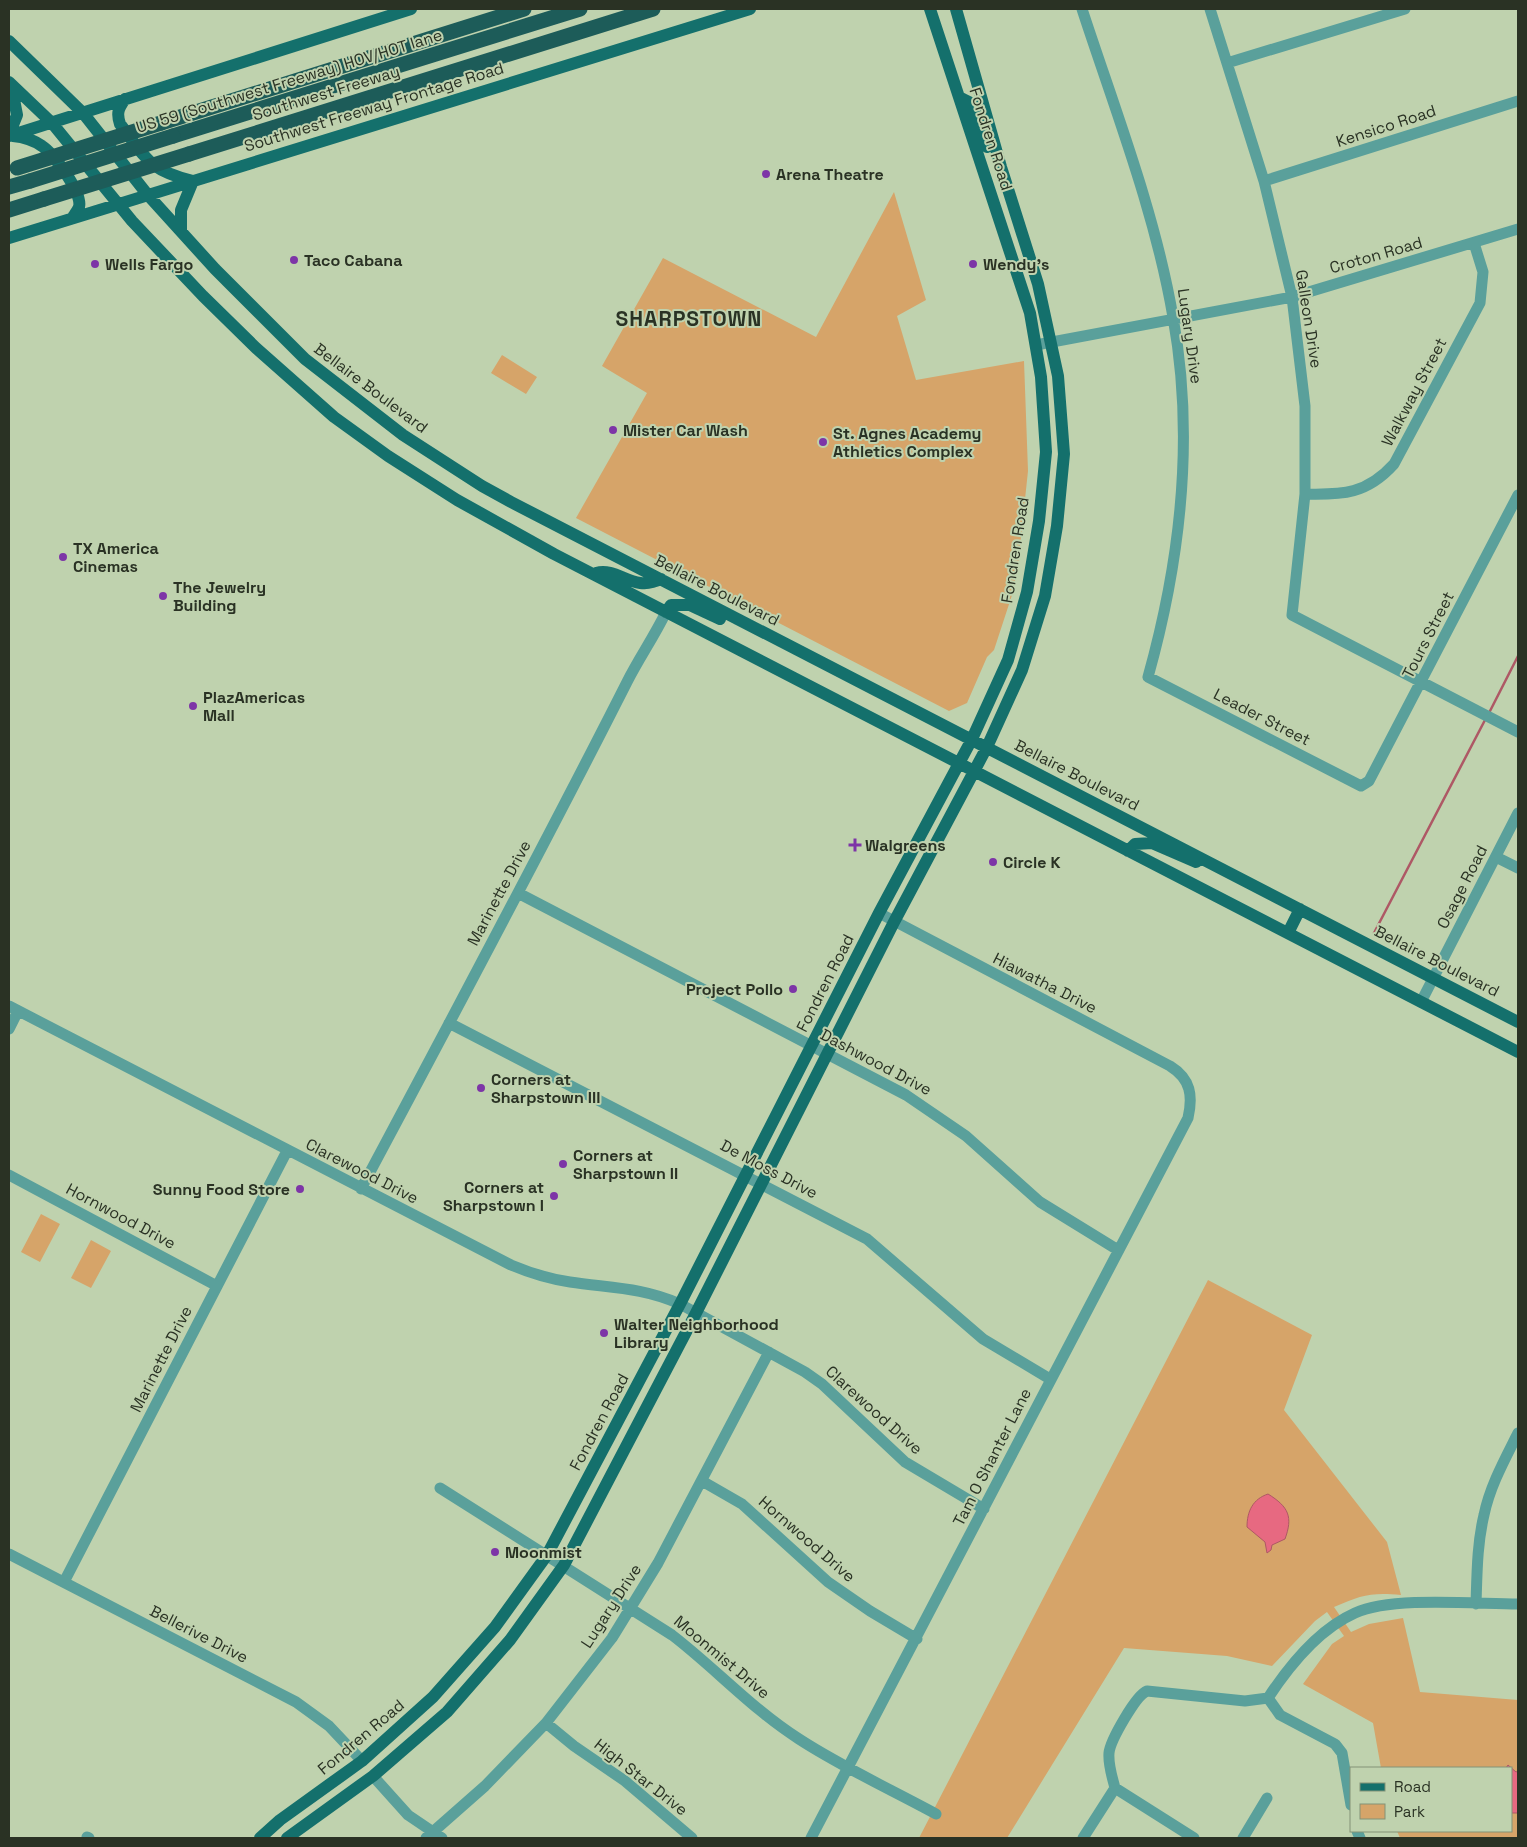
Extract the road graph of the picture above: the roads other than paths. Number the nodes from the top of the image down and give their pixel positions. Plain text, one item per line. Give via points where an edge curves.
1 (411, 9) edge
2 (524, 9) edge
3 (580, 9) edge
4 (653, 9) edge
5 (750, 9) edge
6 (930, 9) edge
7 (956, 9) edge
8 (960, 9) edge
9 (1082, 9) edge
10 (1210, 9) edge
11 (1405, 9) edge
12 (962, 30) junction
13 (9, 41) edge
14 (1227, 64) junction
15 (10, 83) edge
16 (961, 98) junction
17 (125, 99) junction
18 (1518, 101) edge
19 (83, 113) junction
20 (52, 123) junction
21 (9, 136) edge
22 (1001, 166) junction
23 (13, 169) edge
24 (192, 181) junction
25 (1264, 182) junction
26 (9, 188) edge
27 (147, 194) junction
28 (118, 204) junction
29 (9, 210) edge
30 (73, 217) junction
31 (1518, 229) edge
32 (181, 231) junction
33 (9, 238) edge
34 (1474, 243) junction
35 (1292, 297) junction
36 (1174, 318) junction
37 (1051, 342) junction
38 (1036, 345) junction
39 (1305, 494) junction
40 (1518, 495) edge
41 (592, 574) junction
42 (661, 579) junction
43 (1028, 592) junction
44 (1045, 596) junction
45 (666, 612) junction
46 (758, 629) junction
47 (1148, 677) joint
48 (1422, 682) junction
49 (1518, 732) edge
50 (972, 739) junction
51 (987, 746) junction
52 (958, 764) junction
53 (973, 771) junction
54 (1360, 786) joint
55 (1518, 813) edge
56 (1128, 851) junction
57 (1496, 857) junction
58 (1216, 865) junction
59 (1518, 868) edge
60 (518, 893) junction
61 (1300, 909) junction
62 (879, 913) junction
63 (894, 922) junction
64 (1288, 933) junction
65 (1434, 978) junction
66 (1421, 1002) junction
67 (13, 1009) edge
68 (1518, 1022) edge
69 (449, 1023) junction
70 (9, 1029) edge
71 (812, 1045) junction
72 (1518, 1052) edge
73 (827, 1053) junction
74 (1190, 1088) joint
75 (287, 1151) junction
76 (9, 1175) edge
77 (745, 1175) junction
78 (760, 1183) junction
79 (361, 1189) junction
80 (1118, 1250) junction
81 (217, 1286) junction
82 (680, 1304) junction
83 (696, 1313) junction
84 (769, 1352) junction
85 (1050, 1380) junction
86 (1518, 1433) edge
87 (702, 1481) junction
88 (440, 1488) dead end
89 (984, 1509) junction
90 (9, 1554) edge
91 (547, 1555) junction
92 (564, 1565) junction
93 (64, 1582) junction
94 (1476, 1604) junction
95 (1518, 1604) edge
96 (631, 1608) junction
97 (917, 1639) junction
98 (1268, 1698) junction
99 (546, 1723) junction
100 (398, 1754) junction
101 (362, 1761) junction
102 (848, 1767) junction
103 (373, 1776) junction
104 (1114, 1788) junction
105 (342, 1797) junction
106 (1266, 1798) dead end
107 (1350, 1800) edge
108 (936, 1814) dead end
109 (433, 1837) edge
110 (260, 1838) edge
111 (287, 1838) edge
112 (692, 1838) edge
113 (812, 1838) edge
114 (1083, 1838) edge
115 (1194, 1838) edge
116 (1243, 1838) edge

1 - 17 main road
2 - 23 highway, Southwest Freeway, bridge
3 - 26 highway, US 59 (Southwest Freeway) HOV/HOT lane, bridge
4 - 29 highway, Southwest Freeway, bridge
5 - 24 main road, Southwest Freeway Frontage Road
6 - 16 main road, Fondren Road
7 - 12 main road, Fondren Road
8 - 12 main road
9 - 36 street, Lugary Drive via 1155,238
10 - 14 street, Galleon Drive
11 - 14 street
12 - 22 main road, Fondren Road
13 - 19 main road, Bellaire Boulevard
14 - 25 street, Galleon Drive
15 - 20 main road
15 - 21 main road via 17,115
16 - 22 main road via 973,104 989,155
16 - 38 main road, Fondren Road via 1030,313
17 - 19 main road
17 - 24 main road via 118,109 120,124 152,165 163,173
18 - 25 street, Kensico Road
19 - 20 main road
19 - 27 main road, Bellaire Boulevard
20 - 21 main road
20 - 28 main road
21 - 30 main road via 25,137 43,146 58,164 79,194 80,207
22 - 37 main road, Fondren Road via 1038,284
24 - 27 main road, Southwest Freeway Frontage Road
24 - 32 main road via 181,210
25 - 35 street, Galleon Drive
27 - 28 main road, Southwest Freeway Frontage Road
27 - 32 main road, Bellaire Boulevard
28 - 30 main road, Southwest Freeway Frontage Road
28 - 41 main road via 216,309 334,417 457,500
30 - 33 main road, Southwest Freeway Frontage Road
31 - 34 street, Croton Road
32 - 42 main road, Bellaire Boulevard via 214,269 305,359 403,434 487,489
34 - 35 street, Croton Road
34 - 39 street, Walkway Street via 1483,272 1480,303 1394,464 1382,477 1353,491 1338,495
35 - 36 street, Croton Road
35 - 39 street, Galleon Drive via 1305,406
36 - 37 street, Croton Road
36 - 47 street, Lugary Drive via 1182,397 1184,470 1171,586
37 - 38 street, Croton Road
37 - 44 main road, Fondren Road via 1058,376 1064,454 1053,561
38 - 43 main road, Fondren Road via 1046,452
39 - 48 street, Galleon Drive via 1292,615
40 - 48 street, Tours Street
41 - 42 main road via 609,573 643,584
41 - 45 main road
42 - 46 main road, Bellaire Boulevard
43 - 44 main road
43 - 50 main road, Fondren Road via 1008,660
44 - 51 main road, Fondren Road via 1022,670
45 - 46 main road via 671,605 690,605 734,626
45 - 52 main road
45 - 60 street, Marinette Drive via 635,665
46 - 50 main road, Bellaire Boulevard
47 - 54 street, Leader Street
48 - 49 street
48 - 54 street, Tours Street via 1369,781
50 - 51 main road, Bellaire Boulevard
50 - 52 main road, Fondren Road
51 - 53 main road, Fondren Road
51 - 58 main road, Bellaire Boulevard
52 - 53 main road
52 - 62 main road, Fondren Road
53 - 56 main road
53 - 63 main road, Fondren Road
55 - 57 street, Osage Road
56 - 58 main road via 1135,844 1152,843 1192,862
56 - 64 main road
57 - 59 street
57 - 65 street, Osage Road
58 - 61 main road, Bellaire Boulevard
60 - 69 street, Marinette Drive
60 - 71 street, Dashwood Drive
61 - 64 main road
61 - 65 main road, Bellaire Boulevard
62 - 63 street, Hiawatha Drive
62 - 71 main road, Fondren Road
63 - 73 main road, Fondren Road
63 - 74 street, Hiawatha Drive via 1170,1066 1185,1078
64 - 66 main road
65 - 66 street, Osage Road
65 - 68 main road, Bellaire Boulevard
66 - 72 main road
67 - 70 street
67 - 75 street, Clarewood Drive
69 - 77 street, De Moss Drive
69 - 79 street, Marinette Drive
71 - 73 street, Dashwood Drive
71 - 77 main road, Fondren Road
73 - 78 main road, Fondren Road
73 - 80 street, Dashwood Drive via 928,1108 966,1136 1040,1202
74 - 80 street, Tam O Shanter Lane via 1188,1118
75 - 79 street, Clarewood Drive
75 - 81 street, Marinette Drive
76 - 81 street, Hornwood Drive
77 - 78 street, De Moss Drive
77 - 82 main road, Fondren Road
78 - 83 main road, Fondren Road
78 - 85 street, De Moss Drive via 867,1239 982,1339
79 - 82 street, Clarewood Drive via 544,1278 636,1289
80 - 85 street, Tam O Shanter Lane
81 - 93 street, Marinette Drive
82 - 83 street, Clarewood Drive
82 - 91 main road, Fondren Road
83 - 84 street, Clarewood Drive
83 - 92 main road, Fondren Road
84 - 87 street, Lugary Drive
84 - 89 street, Clarewood Drive via 822,1384 905,1462
85 - 89 street, Tam O Shanter Lane
86 - 94 street via 1500,1467 1484,1514 1477,1561
87 - 96 street, Lugary Drive
87 - 97 street, Hornwood Drive via 742,1504 828,1582
88 - 91 street, Moonmist Drive
89 - 97 street, Tam O Shanter Lane
90 - 93 street, Bellerive Drive
91 - 92 street, Moonmist Drive
91 - 101 main road, Fondren Road via 466,1662 433,1697
92 - 96 street, Moonmist Drive
92 - 100 main road, Fondren Road via 485,1670 447,1712
93 - 101 street, Bellerive Drive via 296,1702 328,1726
94 - 95 street
94 - 98 street via 1383,1605 1354,1613 1318,1638 1280,1679
96 - 99 street, Lugary Drive via 583,1678
96 - 102 street, Moonmist Drive via 704,1660 774,1721
97 - 102 street, Tam O Shanter Lane
98 - 104 street via 1245,1701 1141,1693 1109,1751
98 - 107 street via 1277,1712 1335,1744 1342,1753
99 - 109 street, Lugary Drive
99 - 112 street, High Star Drive via 625,1781
100 - 101 main road via 371,1763
100 - 103 main road, Fondren Road
101 - 105 main road via 361,1769 351,1779
101 - 110 main road, Fondren Road
102 - 108 street, Moonmist Drive
102 - 113 street, Tam O Shanter Lane
103 - 105 main road, Fondren Road
103 - 109 street
104 - 114 street
104 - 115 street
105 - 111 main road, Fondren Road
106 - 116 street

